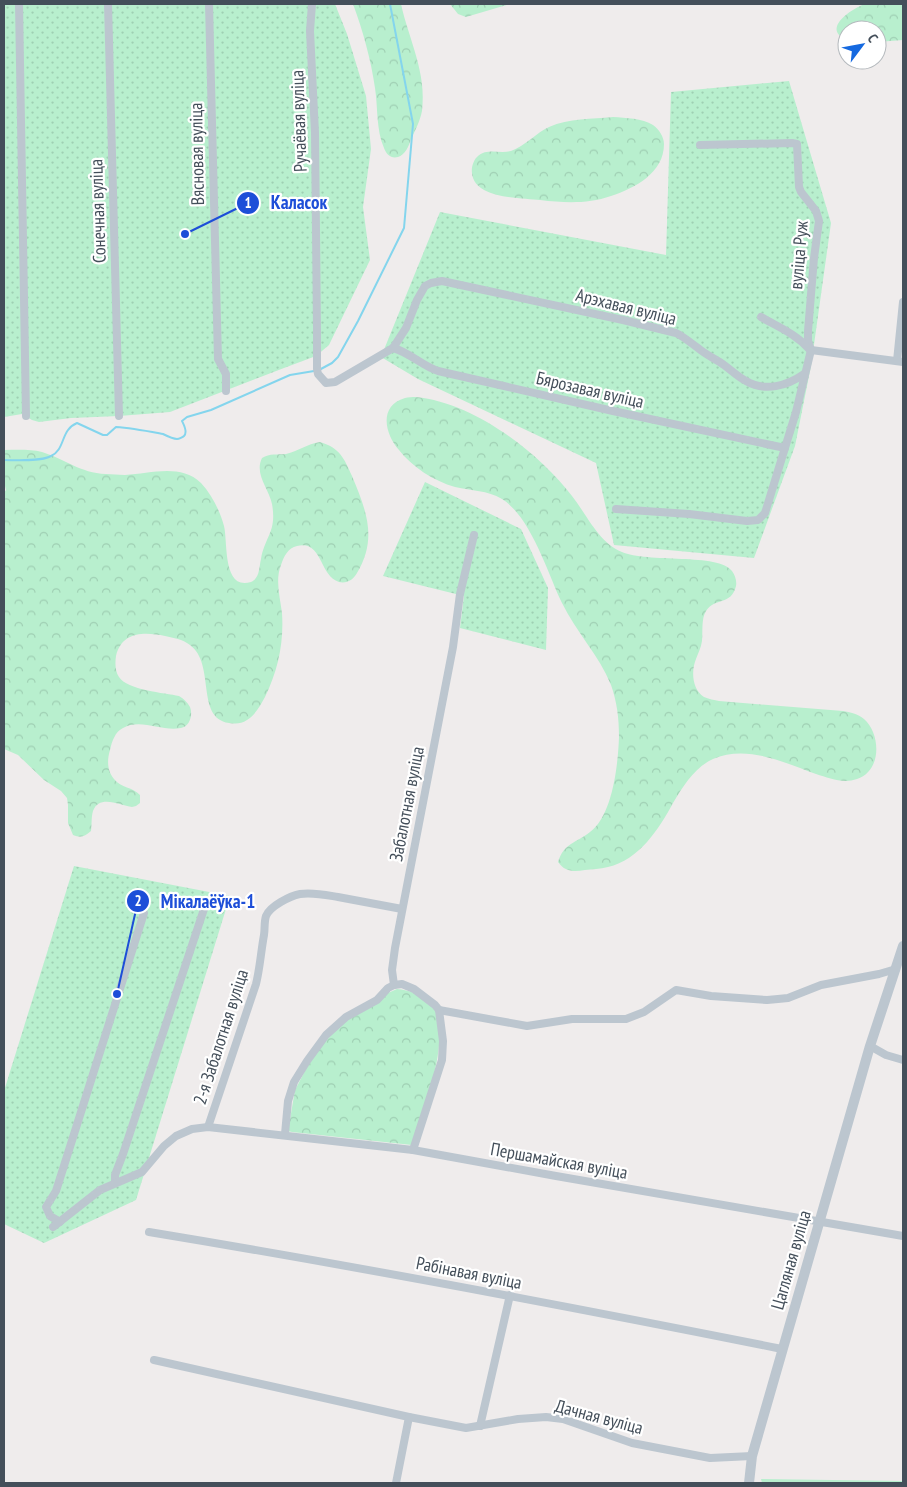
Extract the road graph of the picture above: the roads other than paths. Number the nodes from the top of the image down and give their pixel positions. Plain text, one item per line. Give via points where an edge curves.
1 (19, 4) edge
2 (108, 4) edge
3 (208, 4) edge
4 (312, 4) edge
5 (700, 145) dead end
6 (903, 302) edge
7 (760, 317) dead end
8 (392, 348) junction
9 (810, 350) junction
10 (900, 361) edge
11 (804, 374) junction
12 (226, 391) dead end
13 (26, 416) dead end
14 (119, 416) dead end
15 (785, 448) junction
16 (616, 509) dead end
17 (474, 535) dead end
18 (206, 903) dead end
19 (402, 909) junction
20 (144, 914) dead end
21 (902, 953) edge
22 (896, 969) junction
23 (394, 985) junction
24 (439, 1010) junction
25 (870, 1046) junction
26 (903, 1060) edge
27 (208, 1126) junction
28 (285, 1134) junction
29 (413, 1150) junction
30 (115, 1183) junction
31 (819, 1221) junction
32 (60, 1222) junction
33 (53, 1227) dead end
34 (149, 1232) dead end
35 (903, 1236) edge
36 (510, 1295) junction
37 (782, 1349) junction
38 (154, 1360) dead end
39 (409, 1418) junction
40 (480, 1426) junction
41 (752, 1456) junction
42 (396, 1483) edge
43 (749, 1483) edge

1 - 13 street
2 - 14 street, Сонечная вуліца
3 - 12 street, Вясновая вуліца via 218,359 226,374
4 - 8 street, Ручаёвая вуліца via 317,371 330,384
5 - 9 street, вуліца Руж via 797,144 799,187 816,210 819,221 808,331
6 - 10 street
7 - 9 street via 791,333
8 - 11 street, Арэхавая вуліца via 406,328 426,286 448,282 668,330 683,336 754,384 774,387
8 - 15 street, Бярозавая вуліца via 438,371
9 - 10 street
9 - 11 street
11 - 15 street
15 - 16 street via 765,512 758,520
17 - 19 street, Забалотная вуліца via 460,594
18 - 30 street
19 - 23 street, Забалотная вуліца via 392,964
19 - 27 street, 2-я Забалотная вуліца via 299,894 269,910 265,918 256,984
20 - 32 street via 56,1191 46,1207 50,1216
21 - 22 street, Цагляная вуліца
22 - 24 street via 821,985 788,998 767,1000 676,990 644,1012 626,1019 572,1019 527,1026
22 - 25 street, Цагляная вуліца
23 - 24 street via 402,984 414,989
23 - 28 street via 377,1000 340,1022 307,1061 291,1090
24 - 29 street via 442,1060
25 - 26 street
25 - 31 street, Цагляная вуліца
27 - 28 street, Першамайская вуліца
27 - 30 street, 2-я Забалотная вуліца via 192,1128 176,1136 142,1172
28 - 29 street, Першамайская вуліца
29 - 31 street, Першамайская вуліца
30 - 32 street, 2-я Забалотная вуліца
31 - 35 street, Першамайская вуліца
31 - 37 street, Цагляная вуліца
32 - 33 street, 2-я Забалотная вуліца
34 - 36 street, Рабінавая вуліца
36 - 37 street, Рабінавая вуліца
36 - 40 street
37 - 41 street, Цагляная вуліца
38 - 39 street, Дачная вуліца
39 - 40 street, Дачная вуліца via 466,1428
39 - 42 street
40 - 41 street, Дачная вуліца via 546,1417 562,1419 632,1443 710,1458
41 - 43 street, Цагляная вуліца

